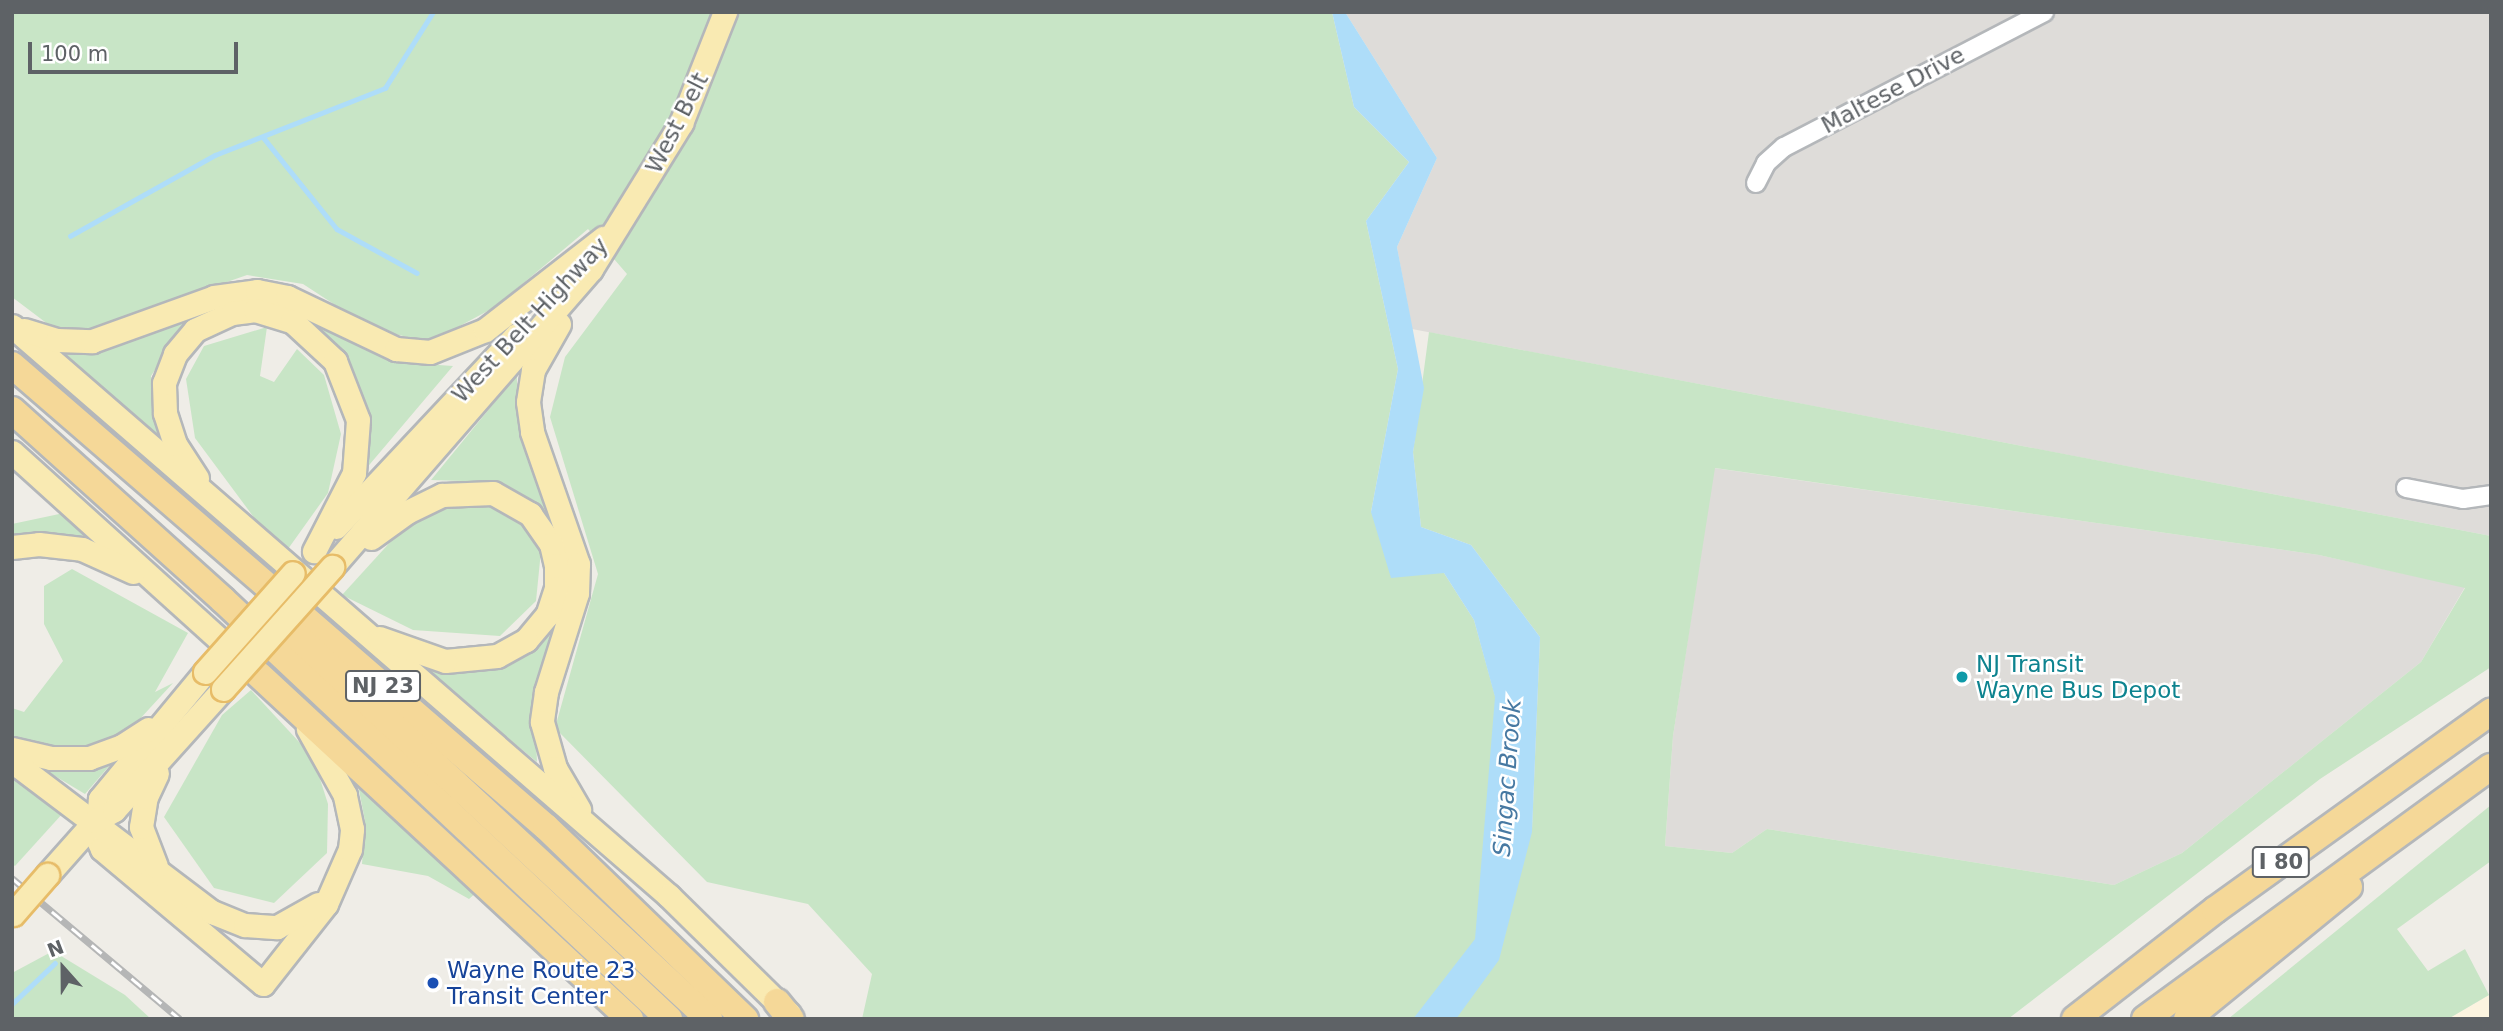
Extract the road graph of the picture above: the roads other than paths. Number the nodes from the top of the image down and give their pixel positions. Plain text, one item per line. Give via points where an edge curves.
1 (725, 12) edge
2 (2045, 12) edge
3 (1756, 183) dead end
4 (616, 228) junction
5 (604, 249) junction
6 (12, 325) edge
7 (12, 365) edge
8 (12, 376) edge
9 (12, 410) edge
10 (12, 423) edge
11 (12, 452) edge
12 (2406, 488) dead end
13 (103, 490) junction
14 (2491, 495) edge
15 (238, 526) junction
16 (12, 547) edge
17 (314, 551) junction
18 (332, 567) junction
19 (186, 608) junction
20 (332, 608) junction
21 (259, 675) junction
22 (182, 700) junction
23 (2491, 712) edge
24 (173, 747) junction
25 (12, 749) edge
26 (12, 761) edge
27 (2491, 767) edge
28 (95, 821) junction
29 (2410, 824) junction
30 (632, 864) junction
31 (345, 868) junction
32 (164, 877) junction
33 (13, 914) edge
34 (788, 1013) edge
35 (630, 1019) edge
36 (669, 1019) edge
37 (709, 1019) edge
38 (745, 1019) edge
39 (2075, 1019) edge
40 (2145, 1019) edge
41 (2187, 1019) edge

1 - 4 main road, West Belt via 681,123
2 - 3 street, Maltese Drive via 1784,147 1766,163
4 - 5 main road, West Belt Highway
4 - 6 main road via 485,330 430,352 396,349 293,300 257,291 214,297 92,341 57,340
4 - 17 main road, West Belt Highway
5 - 18 main road, West Belt Highway via 577,288
5 - 30 main road via 540,355 529,387 528,410 578,571 573,607 543,706 547,745 571,798
6 - 15 main road
7 - 38 highway, NJ 23 via 546,827
8 - 37 highway
9 - 13 highway, NJ 23
10 - 13 highway
11 - 19 main road
12 - 14 street via 2463,499
13 - 36 highway, NJ 23
15 - 17 main road via 193,474 175,443 165,413 164,383 175,354 195,330 219,317 256,310 292,321 315,339 343,375 355,405 359,437 354,473
15 - 20 main road
16 - 19 main road via 61,545 103,556
17 - 22 main road, West Belt Highway, bridge
18 - 20 main road via 425,502 477,491 507,498 530,514 551,544 557,576 553,602 538,628 512,649 481,660 445,661 411,652
18 - 24 main road, West Belt Highway, bridge
19 - 21 main road
20 - 30 main road
21 - 31 main road via 309,730 338,778 352,829
21 - 35 highway
22 - 25 main road via 141,735 105,753 71,760
22 - 28 main road, West Belt Highway via 100,799
23 - 39 highway, I 80 via 2215,911
24 - 28 main road, West Belt Highway via 114,810
24 - 32 main road via 142,812 144,840
26 - 28 main road
27 - 29 highway, I 80
28 - 31 main road via 102,849 263,984 321,912
28 - 32 main road
28 - 33 main road, West Belt Highway, bridge
29 - 40 highway, I 80
29 - 41 highway via 2389,855
30 - 34 main road
31 - 32 main road via 321,901 294,922 277,927 245,925 196,904

